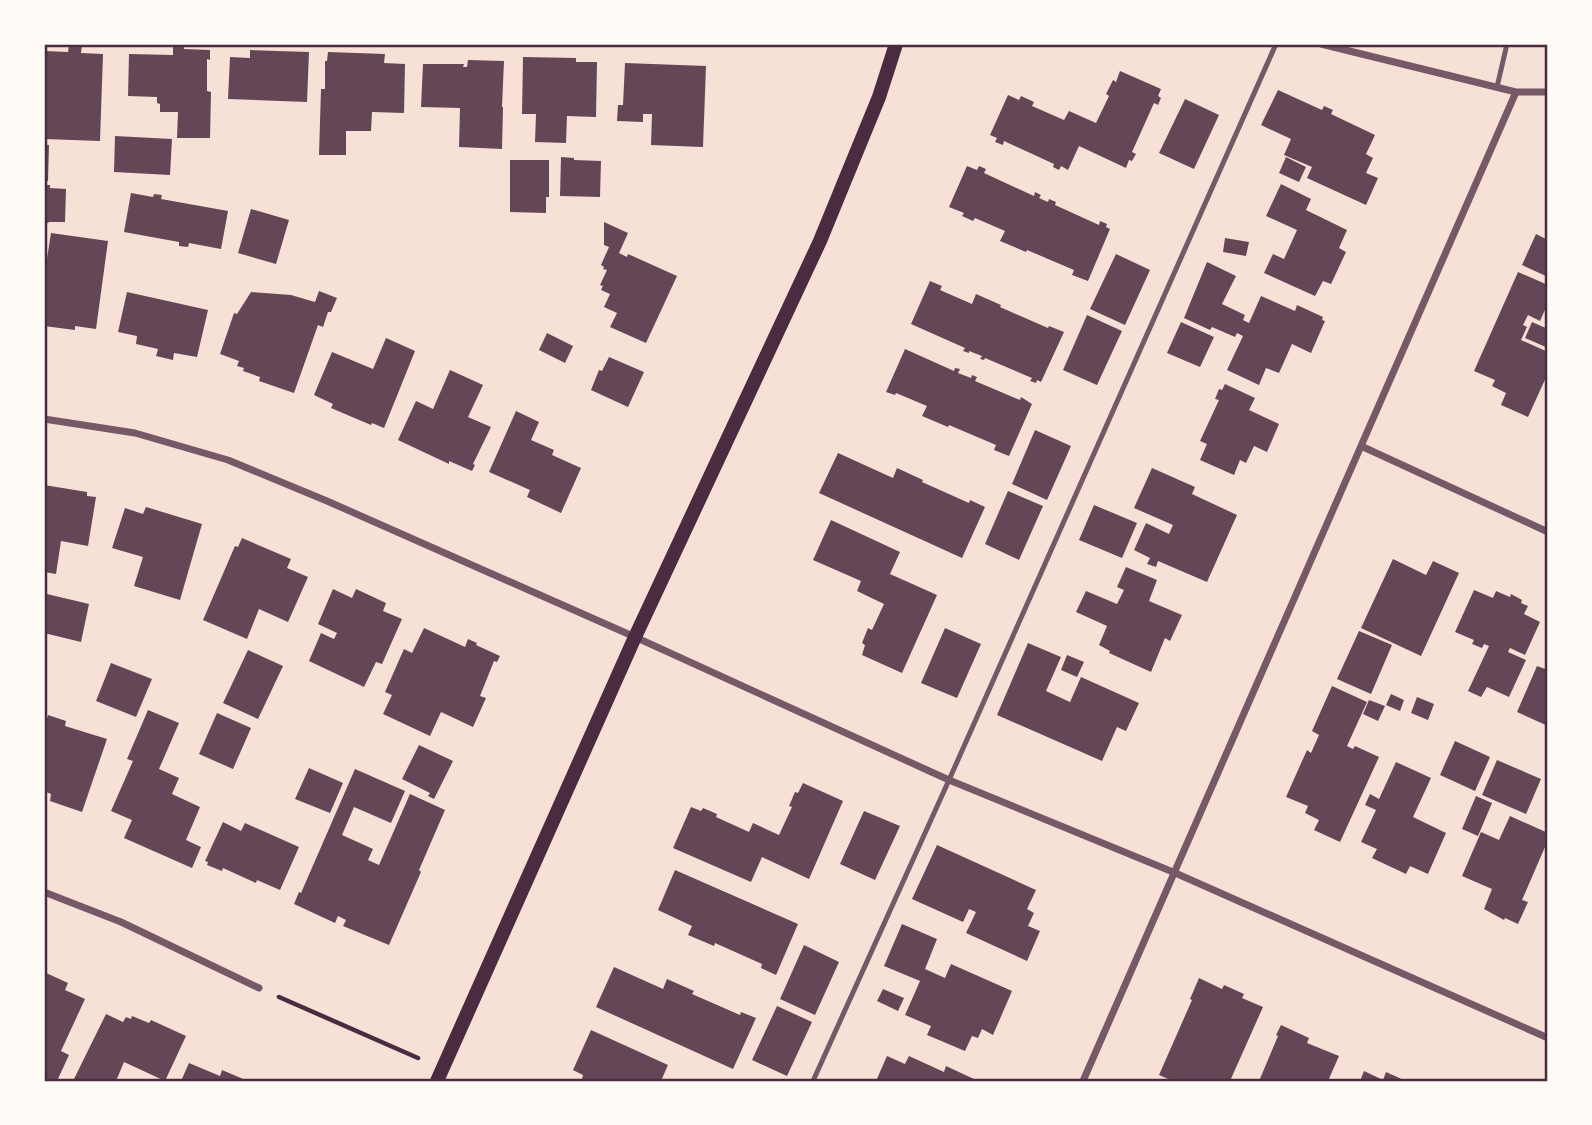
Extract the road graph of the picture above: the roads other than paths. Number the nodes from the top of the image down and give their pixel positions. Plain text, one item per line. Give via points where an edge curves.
1 (896, 44) edge
2 (1276, 44) edge
3 (1321, 44) edge
4 (1507, 44) edge
5 (1497, 87) junction
6 (1516, 92) junction
7 (1548, 92) edge
8 (44, 419) edge
9 (1361, 446) junction
10 (1548, 532) edge
11 (635, 637) junction
12 (949, 780) junction
13 (1173, 872) junction
14 (44, 892) edge
15 (259, 988) road end
16 (1548, 1038) edge
17 (440, 1075) edge
18 (813, 1081) edge
19 (1083, 1081) edge

1 - 11 main road via 820,241
2 - 12 lane
3 - 5 street
4 - 5 lane
5 - 6 street
6 - 7 street
6 - 9 street
8 - 11 street via 135,433 228,460
9 - 10 street
9 - 13 street
11 - 12 street
11 - 17 main road
12 - 13 street
12 - 18 lane
13 - 16 street
13 - 19 street
14 - 15 street via 121,922

